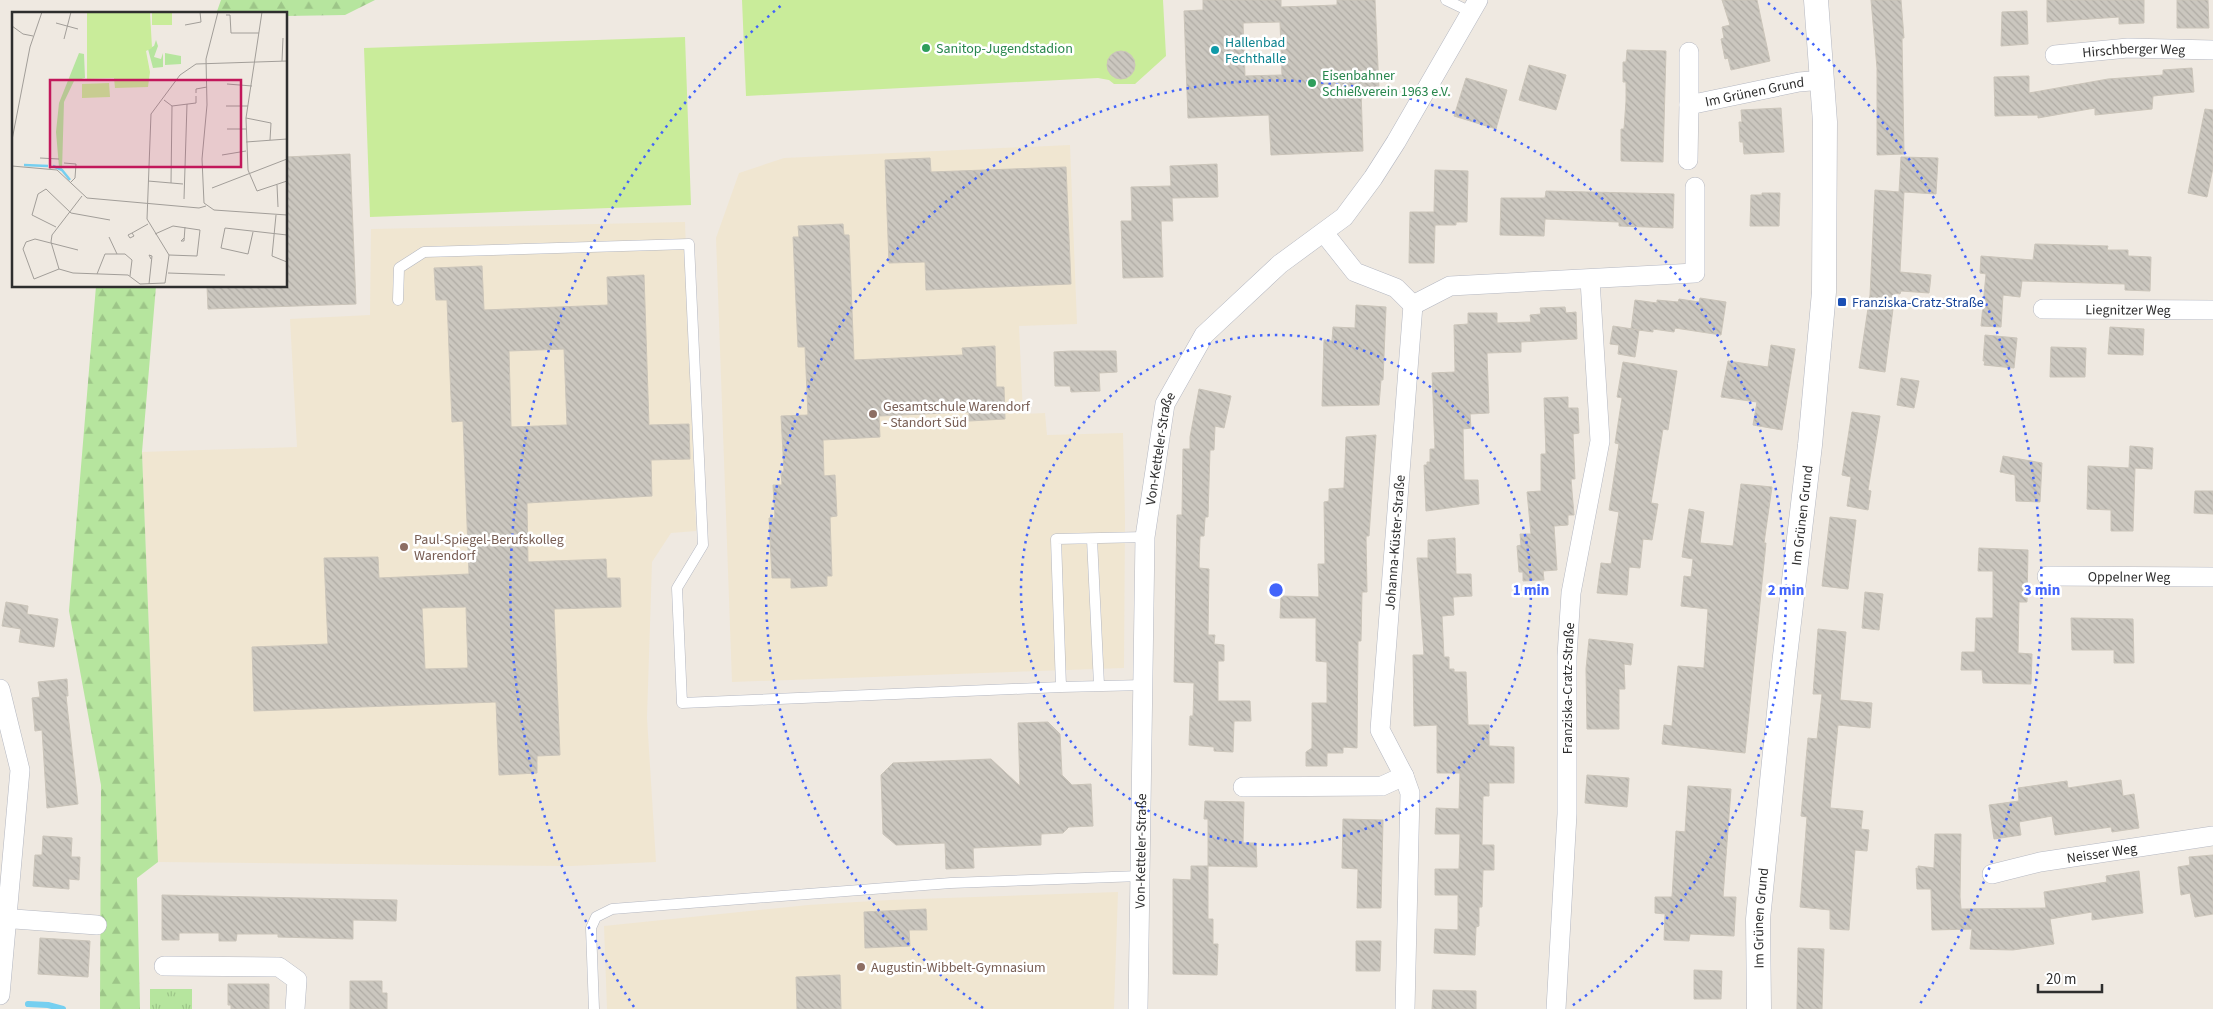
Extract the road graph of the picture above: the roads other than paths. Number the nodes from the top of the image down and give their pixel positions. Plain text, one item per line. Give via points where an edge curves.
1 (1446, 0) edge
2 (1816, 0) edge
3 (1474, 6) edge
4 (2213, 50) edge
5 (1690, 52) dead end
6 (2055, 55) dead end
7 (1823, 80) junction
8 (1689, 105) junction
9 (1688, 160) dead end
10 (1695, 187) dead end
11 (1324, 233) junction
12 (1590, 280) junction
13 (398, 300) dead end
14 (1413, 305) junction
15 (2043, 309) dead end
16 (2213, 310) edge
17 (1092, 538) junction
18 (1145, 538) junction
19 (2047, 576) dead end
20 (2213, 577) edge
21 (1144, 685) junction
22 (1061, 686) junction
23 (1099, 686) junction
24 (0, 689) edge
25 (1404, 776) junction
26 (1243, 787) dead end
27 (2213, 836) edge
28 (1992, 874) dead end
29 (1140, 876) junction
30 (4, 918) edge
31 (97, 925) dead end
32 (164, 966) dead end
33 (0, 995) edge
34 (295, 1009) edge
35 (594, 1009) edge
36 (1138, 1009) edge
37 (1404, 1009) edge
38 (1556, 1009) edge
39 (1759, 1009) edge

1 - 3 lane
2 - 7 street, Im Grünen Grund
3 - 11 street, Von-Ketteler-Straße via 1373,178 1344,217
4 - 6 street, Hirschberger Weg via 2128,48
5 - 8 street, Im Grünen Grund
7 - 8 street, Im Grünen Grund
7 - 39 street, Im Grünen Grund via 1826,167 1824,292 1758,919
8 - 9 street, Im Grünen Grund
10 - 12 street via 1695,273
11 - 14 street via 1355,272 1396,288
11 - 18 street, Von-Ketteler-Straße via 1280,264 1204,335 1165,404
12 - 14 street via 1450,286
12 - 38 street, Franziska-Cratz-Straße via 1600,441 1571,593 1567,656 1567,814
13 - 22 lane via 399,268 424,252 689,244 703,544 677,588 682,703
14 - 25 street, Johanna-Küster-Straße via 1380,730
15 - 16 street, Liegnitzer Weg
17 - 18 lane
17 - 22 lane via 1056,539
17 - 23 lane
18 - 21 street, Von-Ketteler-Straße
19 - 20 street, Oppelner Weg
21 - 23 lane
21 - 29 street, Von-Ketteler-Straße
22 - 23 lane
24 - 30 street via 20,770
25 - 26 street via 1382,786
25 - 37 street, Johanna-Küster-Straße via 1410,793
27 - 28 street, Neisser Weg via 2040,862
29 - 35 lane via 951,883 612,910 596,917 591,928
29 - 36 street, Von-Ketteler-Straße
30 - 31 street
30 - 33 street
32 - 34 street via 279,967 297,980

